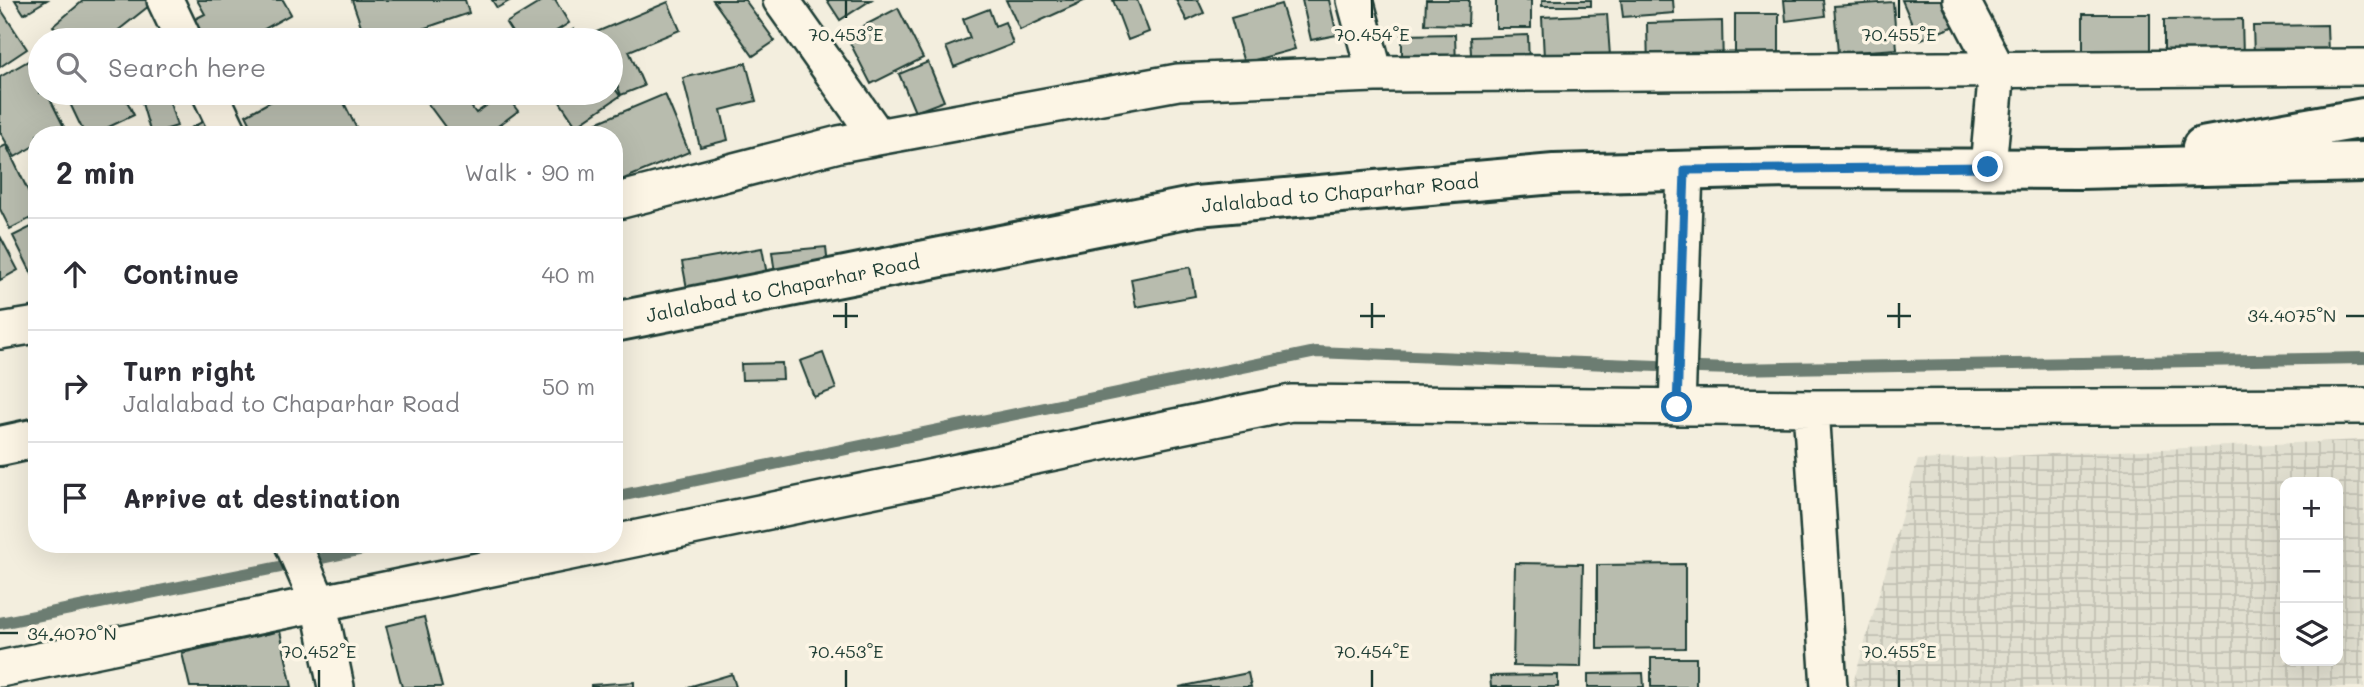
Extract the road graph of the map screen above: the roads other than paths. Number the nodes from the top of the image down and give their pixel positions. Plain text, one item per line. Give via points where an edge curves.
1 (165, 0) edge
2 (1355, 0) edge
3 (1961, 0) edge
4 (787, 2) edge
5 (178, 28) edge
6 (2364, 67) edge
7 (1997, 69) junction
8 (1375, 74) junction
9 (216, 105) edge
10 (2364, 118) edge
11 (226, 126) edge
12 (878, 137) junction
13 (2364, 162) edge
14 (1988, 167) junction
15 (2079, 169) junction
16 (1685, 170) junction
17 (623, 200) edge
18 (623, 321) edge
19 (28, 326) edge
20 (0, 331) edge
21 (2364, 406) edge
22 (1677, 407) junction
23 (1811, 408) junction
24 (28, 440) edge
25 (0, 446) edge
26 (623, 541) edge
27 (297, 553) edge
28 (565, 553) edge
29 (320, 604) junction
30 (0, 669) edge
31 (336, 687) edge
32 (1829, 687) edge

1 - 5 street
2 - 8 street
3 - 7 street
4 - 12 street
6 - 7 street
7 - 8 street
7 - 14 street
8 - 12 street via 1178,82
9 - 11 street
10 - 15 main road, Jalalabad to Chaparhar Road
12 - 17 street
13 - 15 main road, Jalalabad to Chaparhar Road
14 - 15 main road, Jalalabad to Chaparhar Road
14 - 16 main road, Jalalabad to Chaparhar Road
16 - 18 main road, Jalalabad to Chaparhar Road via 1554,174 1196,206
16 - 22 street
19 - 20 street
21 - 23 street
22 - 23 street
22 - 26 street via 1291,403
23 - 32 street
24 - 25 main road
27 - 29 street
28 - 29 street
29 - 30 street
29 - 31 street

